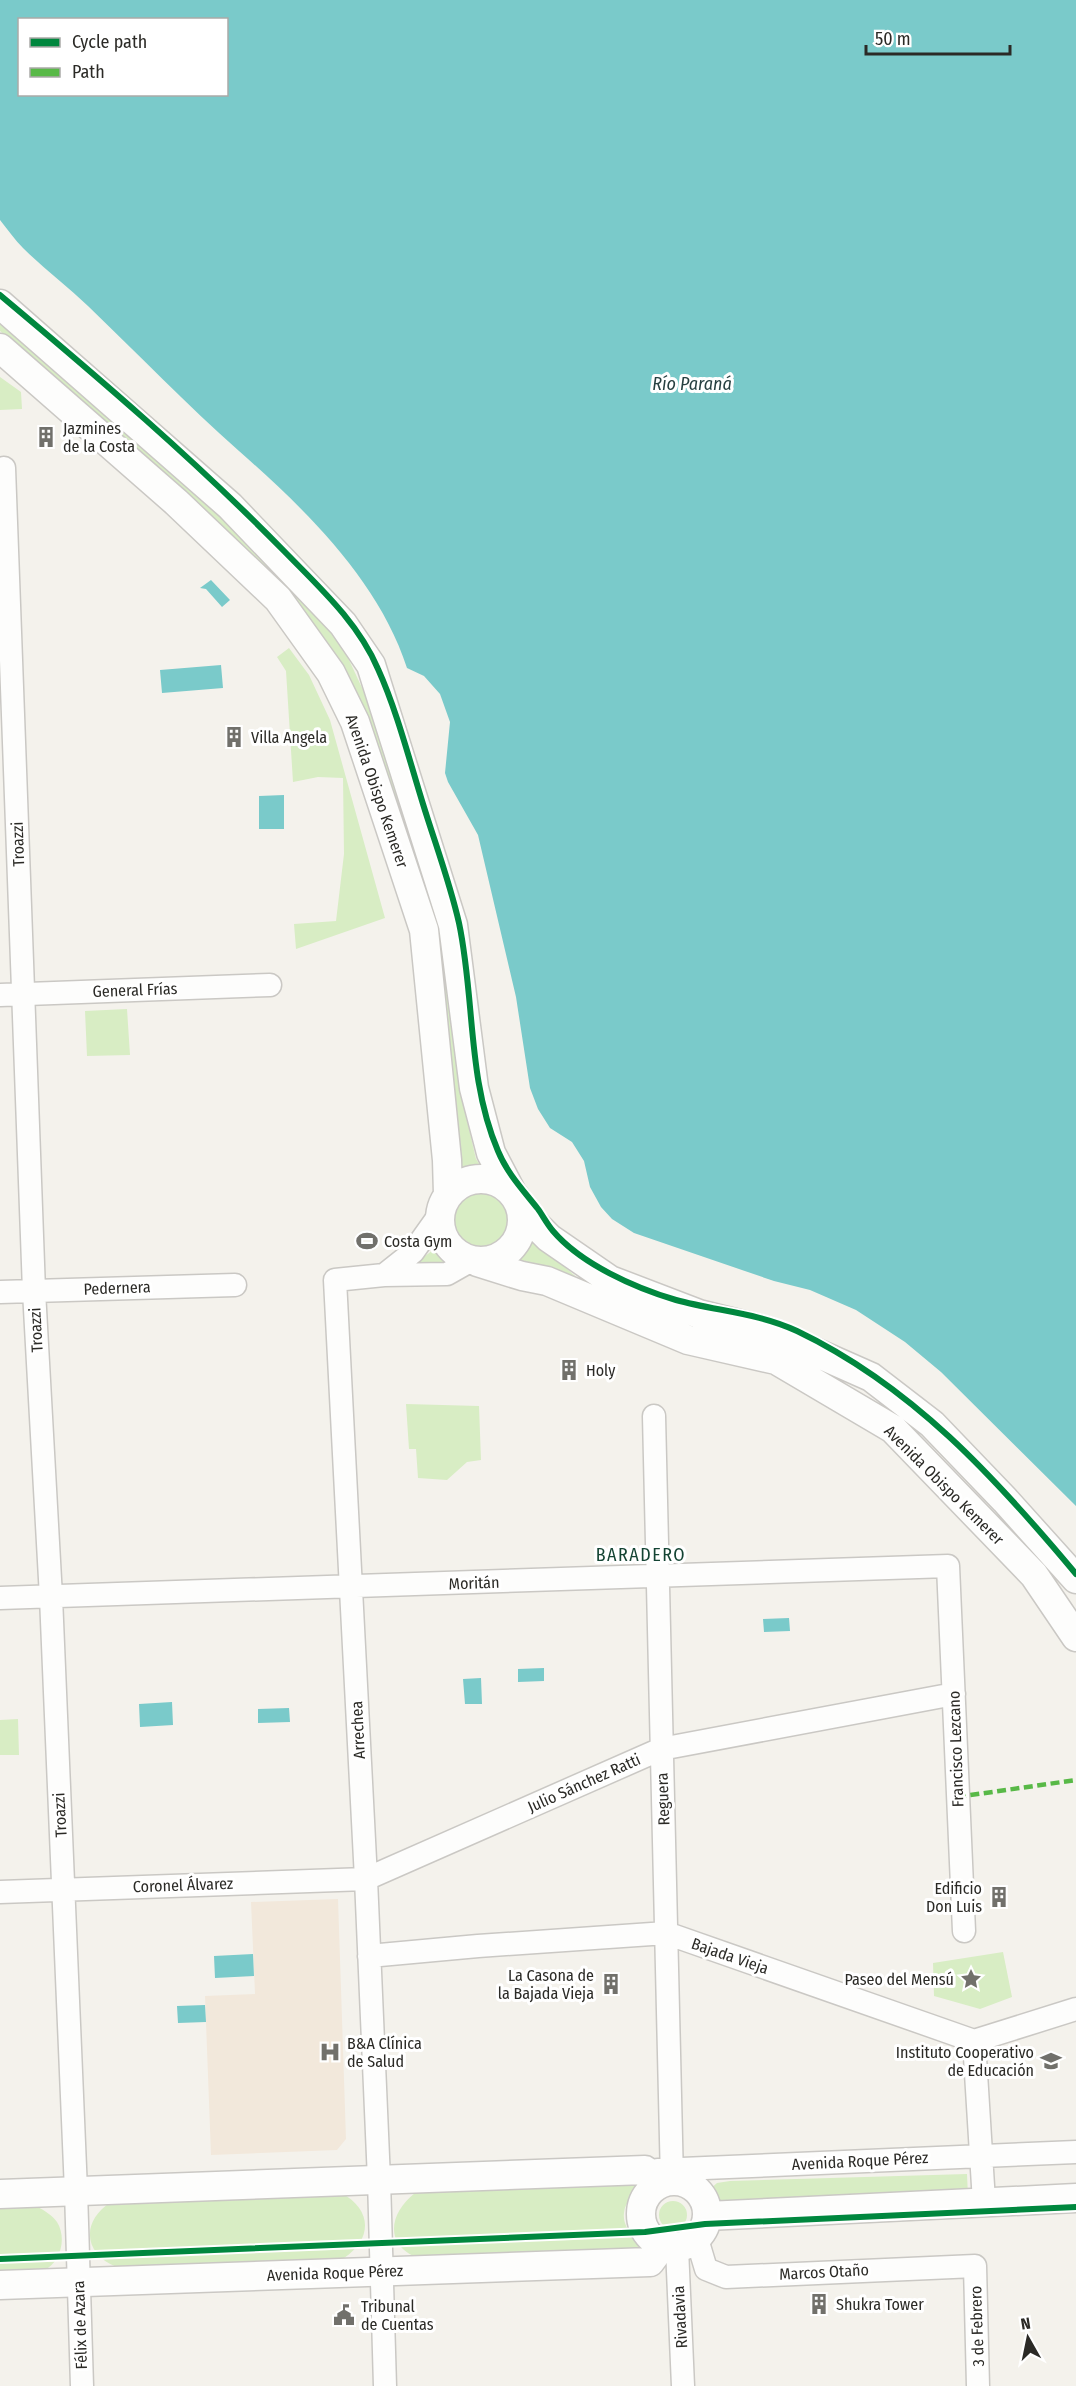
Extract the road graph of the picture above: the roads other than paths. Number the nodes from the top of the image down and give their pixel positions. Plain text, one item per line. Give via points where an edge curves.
1 (0, 304) edge
2 (0, 348) edge
3 (4, 468) dead end
4 (6, 698) edge
5 (270, 985) dead end
6 (23, 994) junction
7 (0, 995) edge
8 (516, 1202) junction
9 (444, 1204) junction
10 (473, 1261) junction
11 (384, 1275) junction
12 (235, 1285) dead end
13 (34, 1291) junction
14 (0, 1292) edge
15 (654, 1416) dead end
16 (948, 1566) joint
17 (658, 1576) junction
18 (1076, 1579) edge
19 (351, 1587) junction
20 (51, 1597) junction
21 (0, 1598) edge
22 (1076, 1637) edge
23 (954, 1694) junction
24 (661, 1749) junction
25 (366, 1879) junction
26 (63, 1890) junction
27 (0, 1892) edge
28 (964, 1931) dead end
29 (666, 1933) junction
30 (369, 1956) junction
31 (1076, 2009) edge
32 (974, 2041) junction
33 (1076, 2152) edge
34 (981, 2156) junction
35 (663, 2176) junction
36 (379, 2180) junction
37 (76, 2191) junction
38 (0, 2194) edge
39 (1076, 2198) edge
40 (984, 2202) junction
41 (686, 2237) junction
42 (975, 2266) joint
43 (706, 2269) junction
44 (381, 2271) junction
45 (79, 2282) junction
46 (679, 2284) junction
47 (0, 2285) edge
48 (82, 2386) edge
49 (385, 2386) edge
50 (683, 2386) edge
51 (978, 2386) edge

1 - 8 main road, Avenida Obispo Kemerer via 230,506 343,624 371,665 453,925 474,1088 491,1153
2 - 9 main road, Avenida Obispo Kemerer via 176,502 278,599 331,672 355,722 424,930 447,1160
3 - 4 street, Troazzi
4 - 6 street, Troazzi
5 - 6 street, General Frías
6 - 7 street, General Frías
6 - 13 street, Troazzi
8 - 9 main road, Avenida Obispo Kemerer via 501,1184 487,1180 466,1182
8 - 10 main road via 522,1223 512,1247 490,1261
8 - 18 main road, Avenida Obispo Kemerer via 549,1238 610,1280 699,1314 767,1331 871,1377 932,1424
9 - 10 main road, Avenida Obispo Kemerer via 440,1226 446,1243 459,1256
9 - 11 street via 413,1252
10 - 11 street via 447,1274
10 - 22 main road, Avenida Obispo Kemerer via 548,1281 688,1340 776,1360 892,1429 1034,1575
11 - 19 street, Arrechea via 335,1280
12 - 13 street, Pedernera
13 - 14 street, Pedernera
13 - 20 street, Troazzi
15 - 17 street, Reguera
16 - 17 street, Moritán
16 - 23 street, Francisco Lezcano
17 - 19 street, Moritán
17 - 24 street, Reguera
19 - 20 street, Moritán
19 - 25 street, Arrechea
20 - 21 street, Moritán
20 - 26 street, Troazzi
23 - 24 street, Julio Sánchez Ratti
23 - 28 street, Francisco Lezcano
24 - 25 street, Julio Sánchez Ratti
24 - 29 street, Reguera
25 - 26 street, Coronel Álvarez
25 - 30 street, Arrechea
26 - 27 street, Coronel Álvarez
26 - 37 street, Troazzi
29 - 30 street, Bajada Vieja
29 - 32 street, Bajada Vieja
29 - 35 street, Reguera
30 - 36 street, Arrechea
31 - 32 street
32 - 34 street
33 - 34 street, Avenida Roque Pérez
34 - 35 street, Avenida Roque Pérez
34 - 40 street
35 - 36 main road, Avenida Roque Pérez
35 - 41 main road via 682,2182 699,2192 704,2200
35 - 41 main road via 640,2209 645,2232 652,2240
36 - 37 main road, Avenida Roque Pérez
36 - 44 street, Arrechea
37 - 38 main road, Avenida Roque Pérez
37 - 45 street, Félix de Azara
39 - 40 main road
40 - 41 main road
41 - 43 street
41 - 44 main road, Avenida Roque Pérez via 650,2262
41 - 46 street, Rivadavia
42 - 43 street, Marcos Otaño via 726,2277
42 - 51 street, 3 de Febrero
43 - 46 street
44 - 45 main road, Avenida Roque Pérez
44 - 49 street, Arrechea
45 - 47 main road, Avenida Roque Pérez
45 - 48 street, Félix de Azara
46 - 50 street, Rivadavia

